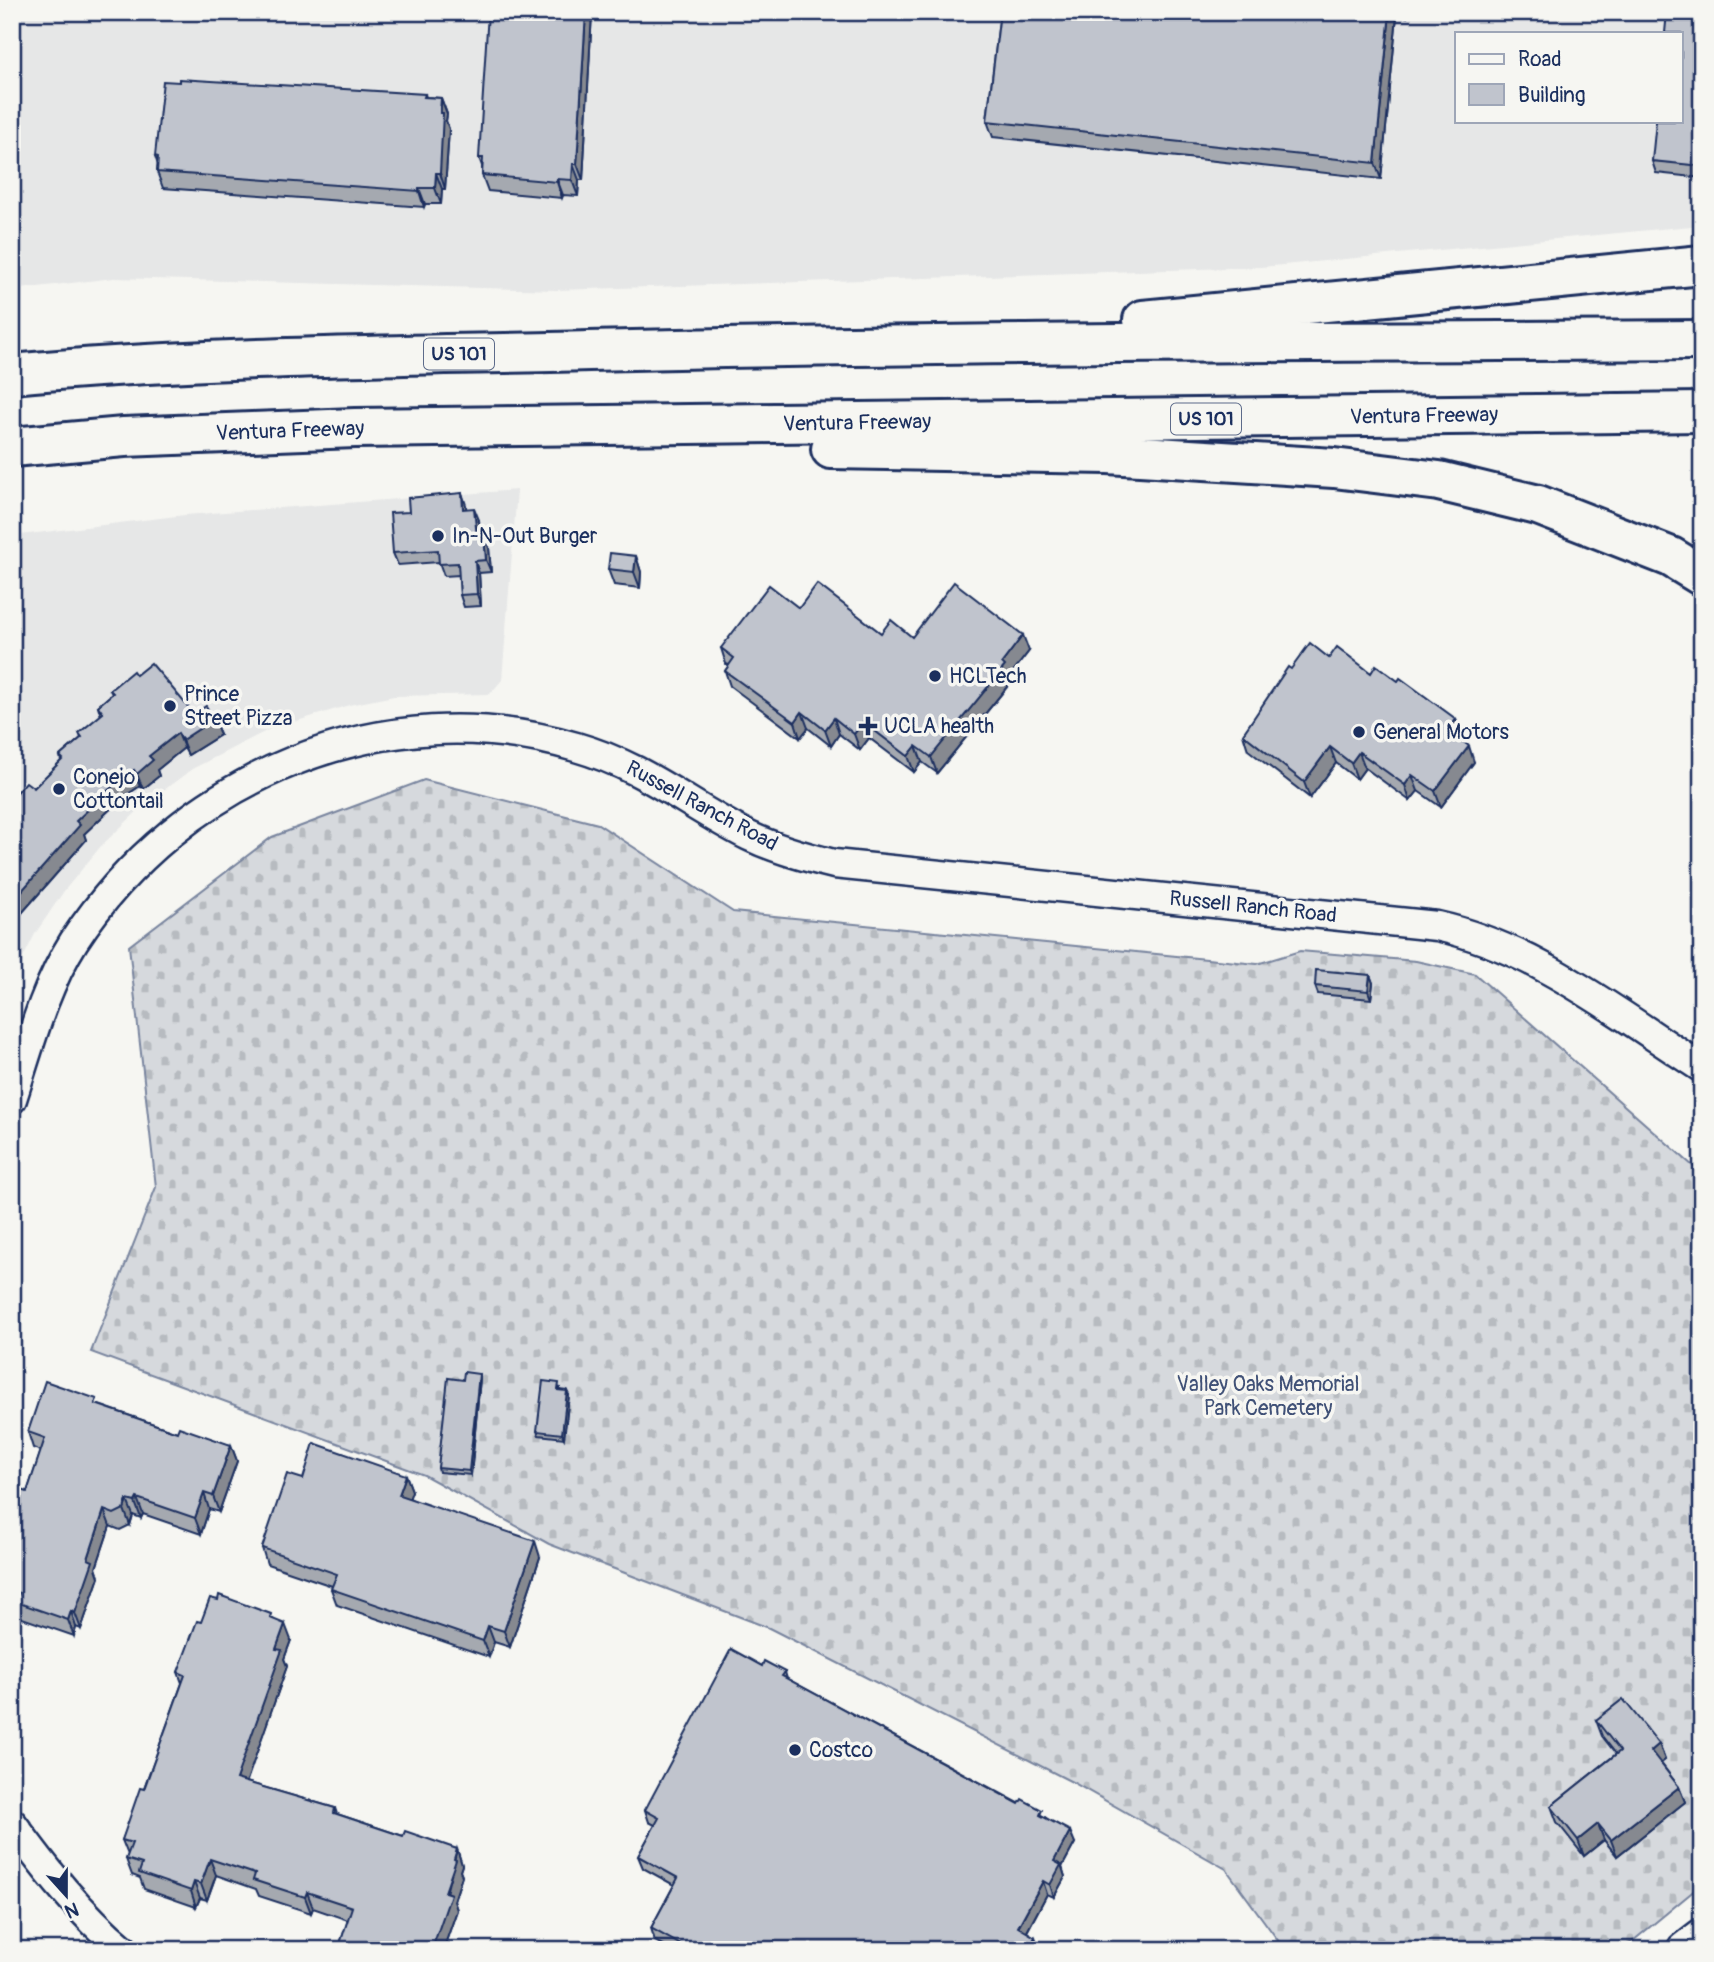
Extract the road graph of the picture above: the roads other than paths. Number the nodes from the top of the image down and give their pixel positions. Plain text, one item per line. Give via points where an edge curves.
1 (1702, 265) edge
2 (1702, 340) edge
3 (907, 344) junction
4 (12, 373) edge
5 (1702, 412) edge
6 (711, 425) junction
7 (12, 447) edge
8 (1702, 576) edge
9 (1702, 1068) edge
10 (12, 1099) edge
11 (12, 1823) edge
12 (1702, 1937) edge
13 (124, 1950) edge
14 (1685, 1950) edge

1 - 3 highway
2 - 3 highway, US 101
3 - 4 highway, US 101 via 242,359
5 - 6 highway, Ventura Freeway / US 101
6 - 7 highway, Ventura Freeway / US 101 via 355,428 124,437
6 - 8 highway via 770,448 1108,454 1334,468 1439,481 1538,505 1671,557
9 - 10 street, Russell Ranch Road via 1535,961 1477,935 1437,926 834,864 748,836 616,760 522,735 434,730 390,733 306,755 219,796 171,830 131,869 74,942 49,995
11 - 13 street via 90,1921
12 - 14 main road

